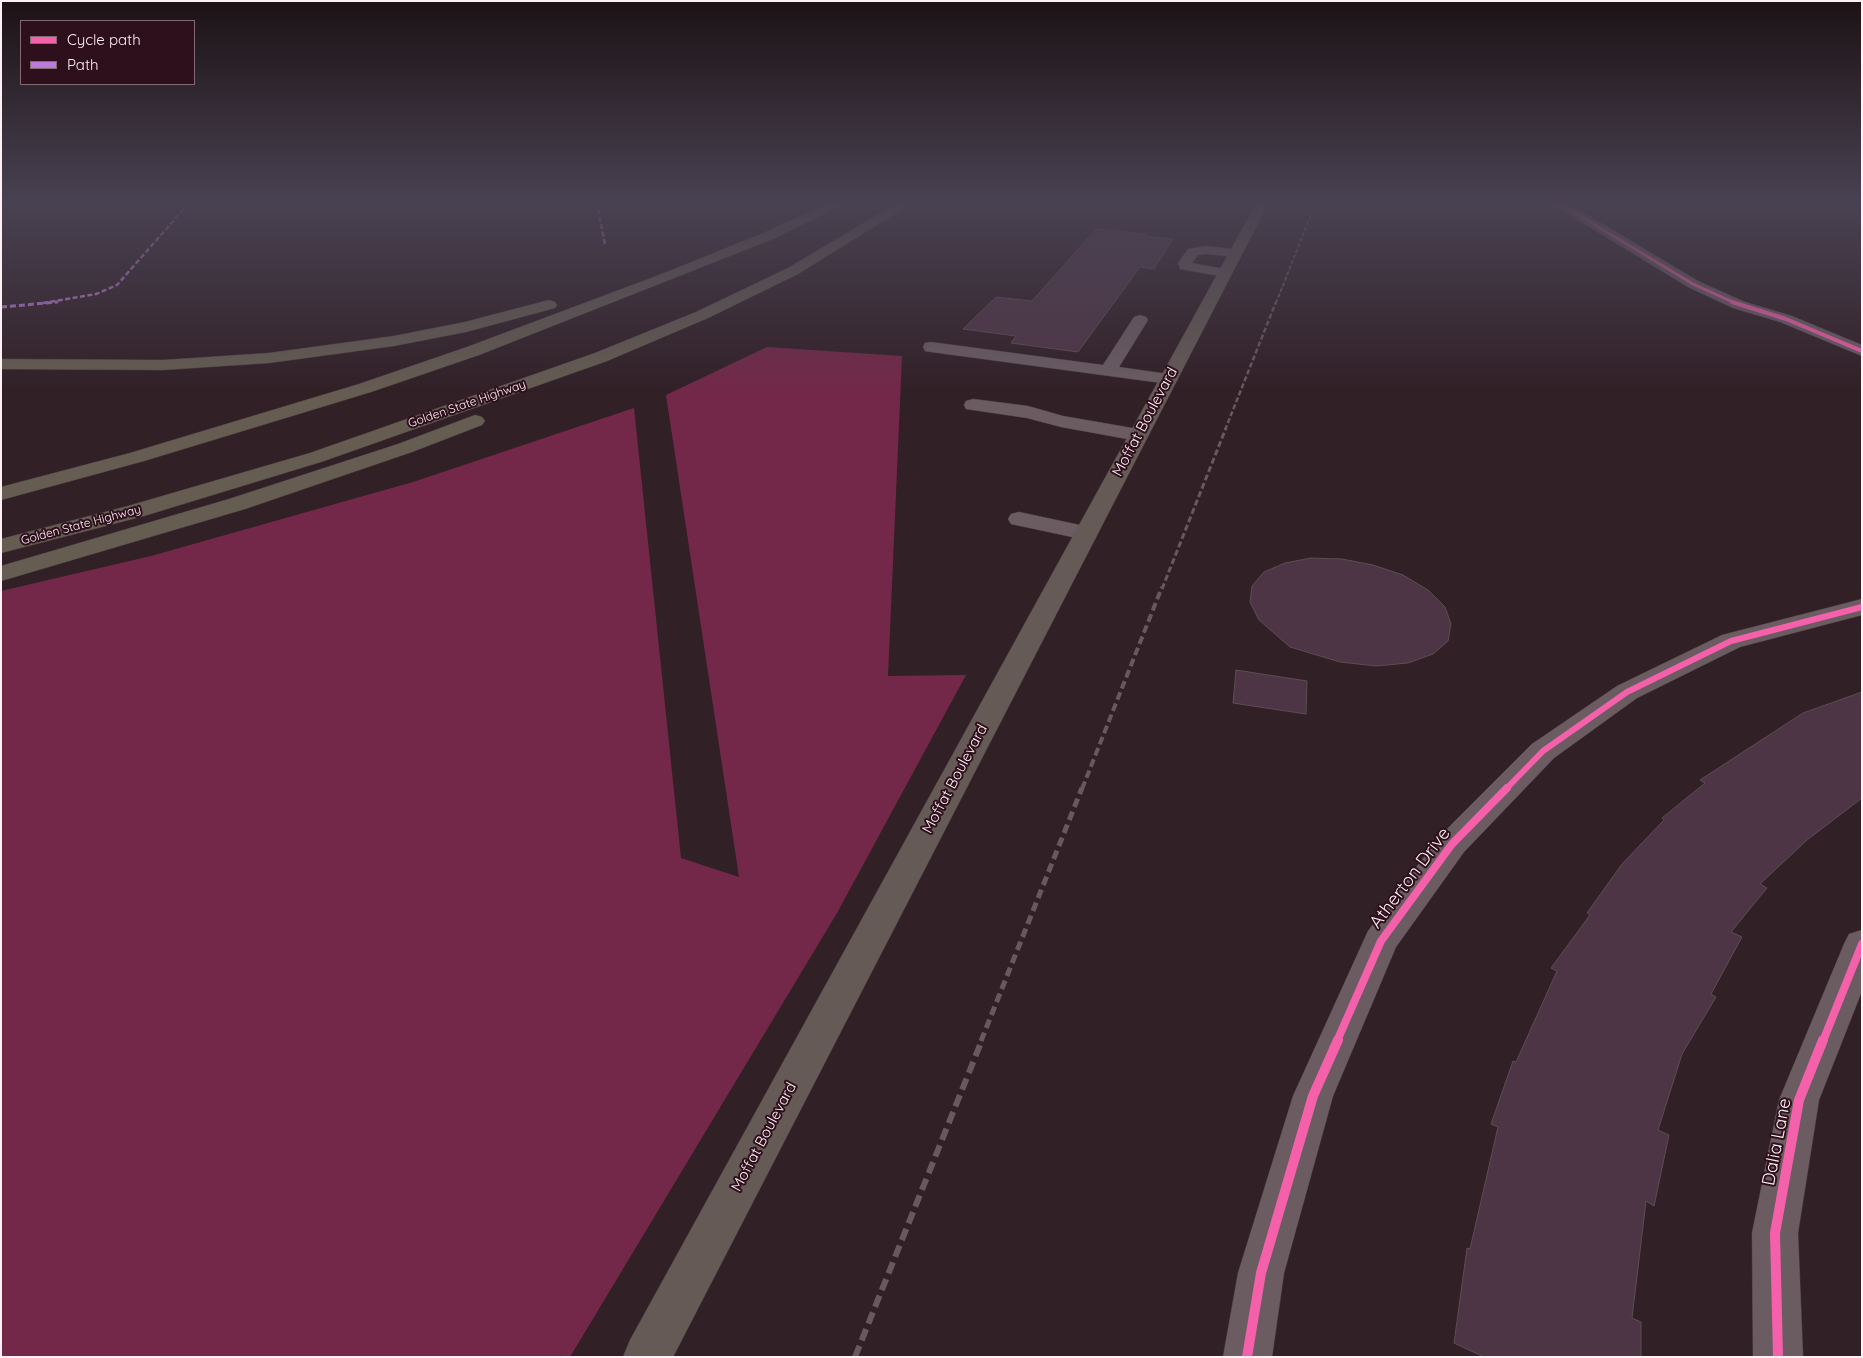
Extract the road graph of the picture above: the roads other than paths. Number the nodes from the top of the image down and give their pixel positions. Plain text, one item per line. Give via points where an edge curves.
1 (670, 265) edge
2 (693, 265) edge
3 (802, 265) edge
4 (826, 265) edge
5 (1229, 265) edge
6 (1660, 265) edge
7 (1687, 265) edge
8 (1786, 319) junction
9 (1140, 320) dead end
10 (931, 347) dead end
11 (1862, 351) edge
12 (1, 364) edge
13 (1108, 371) junction
14 (1169, 379) junction
15 (973, 405) dead end
16 (1138, 435) junction
17 (1, 494) edge
18 (1019, 519) dead end
19 (1086, 534) junction
20 (1, 546) edge
21 (1, 574) edge
22 (1862, 607) edge
23 (1862, 944) edge
24 (647, 1357) edge
25 (1247, 1357) edge
26 (1778, 1357) edge

1 - 12 highway via 533,310 394,341 210,363
2 - 17 highway via 473,352 365,388
3 - 20 highway, Golden State Highway via 702,315 601,357 317,457 136,512
4 - 21 highway via 698,332 405,448 246,501
5 - 14 main road, Moffat Boulevard
6 - 8 street via 1740,305
7 - 8 street via 1766,305
8 - 11 street
9 - 13 street
10 - 13 street
13 - 14 street
14 - 16 main road, Moffat Boulevard
15 - 16 street via 1028,412
16 - 19 main road, Moffat Boulevard
18 - 19 street
19 - 24 main road, Moffat Boulevard
22 - 25 street, Atherton Drive via 1731,641 1627,692 1543,751 1452,844 1381,941 1313,1096 1261,1273
23 - 26 street, Dalia Lane via 1799,1100 1775,1233

